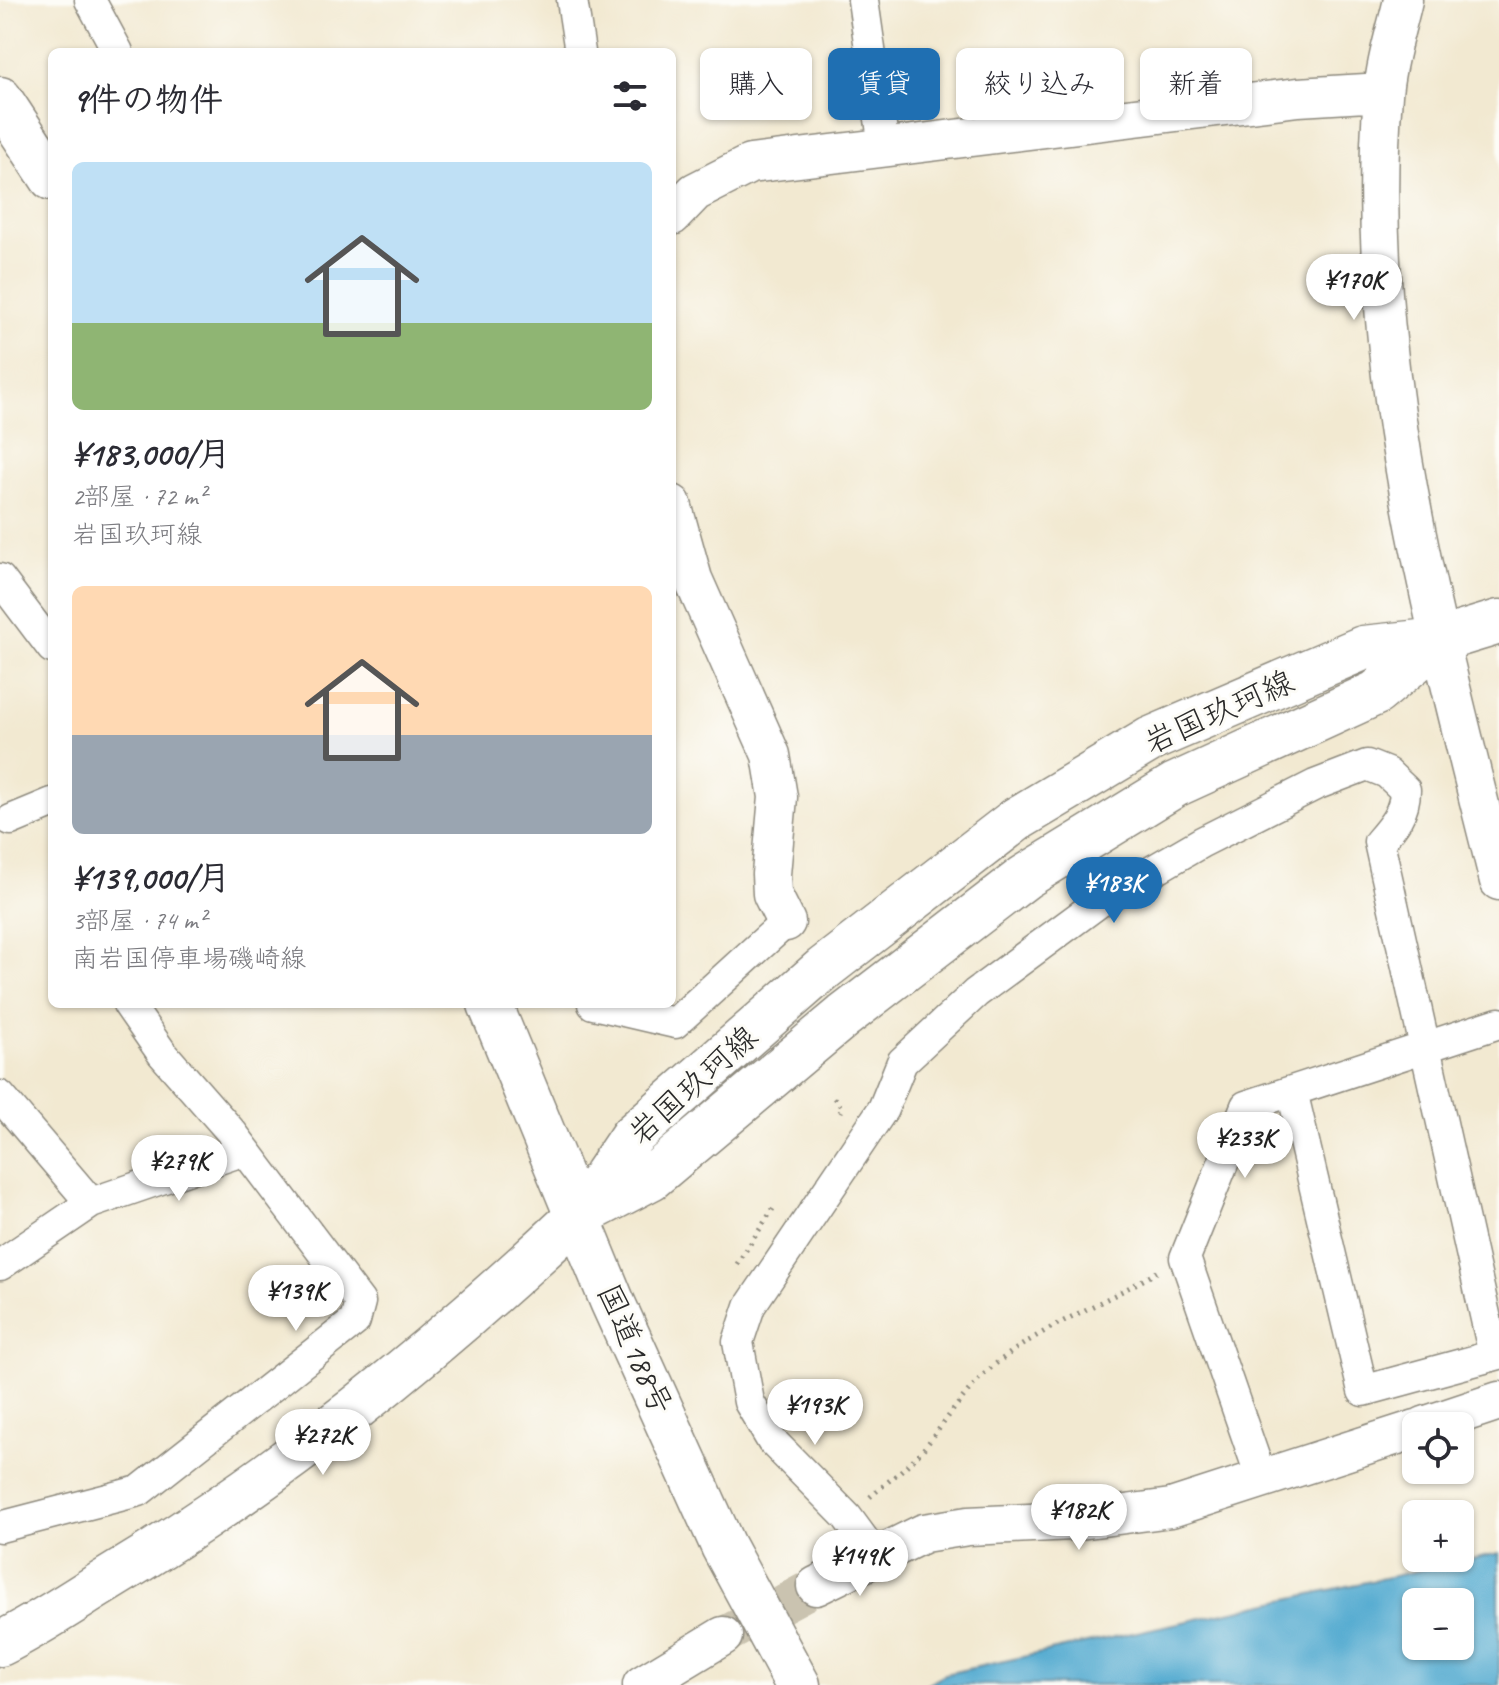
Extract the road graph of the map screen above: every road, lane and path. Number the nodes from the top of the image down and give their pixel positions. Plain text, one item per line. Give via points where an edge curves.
1 (90, 0) edge
2 (572, 0) edge
3 (863, 0) edge
4 (1403, 0) edge
5 (116, 48) edge
6 (579, 48) edge
7 (1383, 92) junction
8 (0, 99) edge
9 (884, 147) junction
10 (48, 172) edge
11 (676, 212) edge
12 (676, 518) edge
13 (0, 579) edge
14 (1499, 622) edge
15 (1440, 640) junction
16 (48, 643) edge
17 (48, 805) edge
18 (11, 820) dead end
19 (1499, 881) edge
20 (786, 922) joint
21 (131, 1008) edge
22 (492, 1008) edge
23 (610, 1008) edge
24 (1499, 1023) edge
25 (1424, 1046) junction
26 (1292, 1091) junction
27 (0, 1096) edge
28 (245, 1150) junction
29 (91, 1203) junction
30 (578, 1216) junction
31 (1185, 1258) junction
32 (0, 1265) edge
33 (1496, 1355) edge
34 (1499, 1401) edge
35 (1466, 1412) edge
36 (1402, 1434) edge
37 (1262, 1480) junction
38 (864, 1504) dead end
39 (0, 1527) edge
40 (875, 1555) junction
41 (816, 1586) tunnel mouth
42 (723, 1636) tunnel mouth
43 (0, 1644) edge
44 (642, 1685) edge
45 (798, 1685) edge

1 - 5 street
2 - 6 street
3 - 9 street
4 - 7 street
7 - 9 street via 1298,97
7 - 15 street via 1379,244 1389,367 1414,526
8 - 10 main road
9 - 11 street via 750,164 695,192
12 - 20 street via 693,579 771,755 778,797 772,894
13 - 16 street
14 - 15 main road, 岩国玖珂線
15 - 19 street
15 - 30 main road, 岩国玖珂線 via 1363,648 1151,739 1017,819 823,969 632,1136
17 - 18 street
20 - 23 street via 675,1023
21 - 28 street
22 - 30 main road, 国道188号
24 - 25 street
25 - 26 street
25 - 33 street
25 - 40 street via 1379,842 1396,822 1405,790 1387,773 1367,765 1202,842 1102,900 976,993 902,1062 883,1109 750,1306 738,1342 749,1402 772,1441 847,1517
26 - 31 street via 1246,1106
26 - 33 street via 1363,1391
27 - 29 street
28 - 29 street
28 - 39 street via 314,1247 350,1286 360,1302 355,1321 139,1491
29 - 32 street
30 - 43 main road, 岩国玖珂線 via 494,1295 234,1502
30 - 45 main road, 国道188号 via 723,1546
31 - 37 street
31 - 38 path via 1041,1333 992,1367 923,1450
34 - 35 street
36 - 37 street
37 - 40 street via 1171,1508 924,1533
40 - 41 street
42 - 44 street

